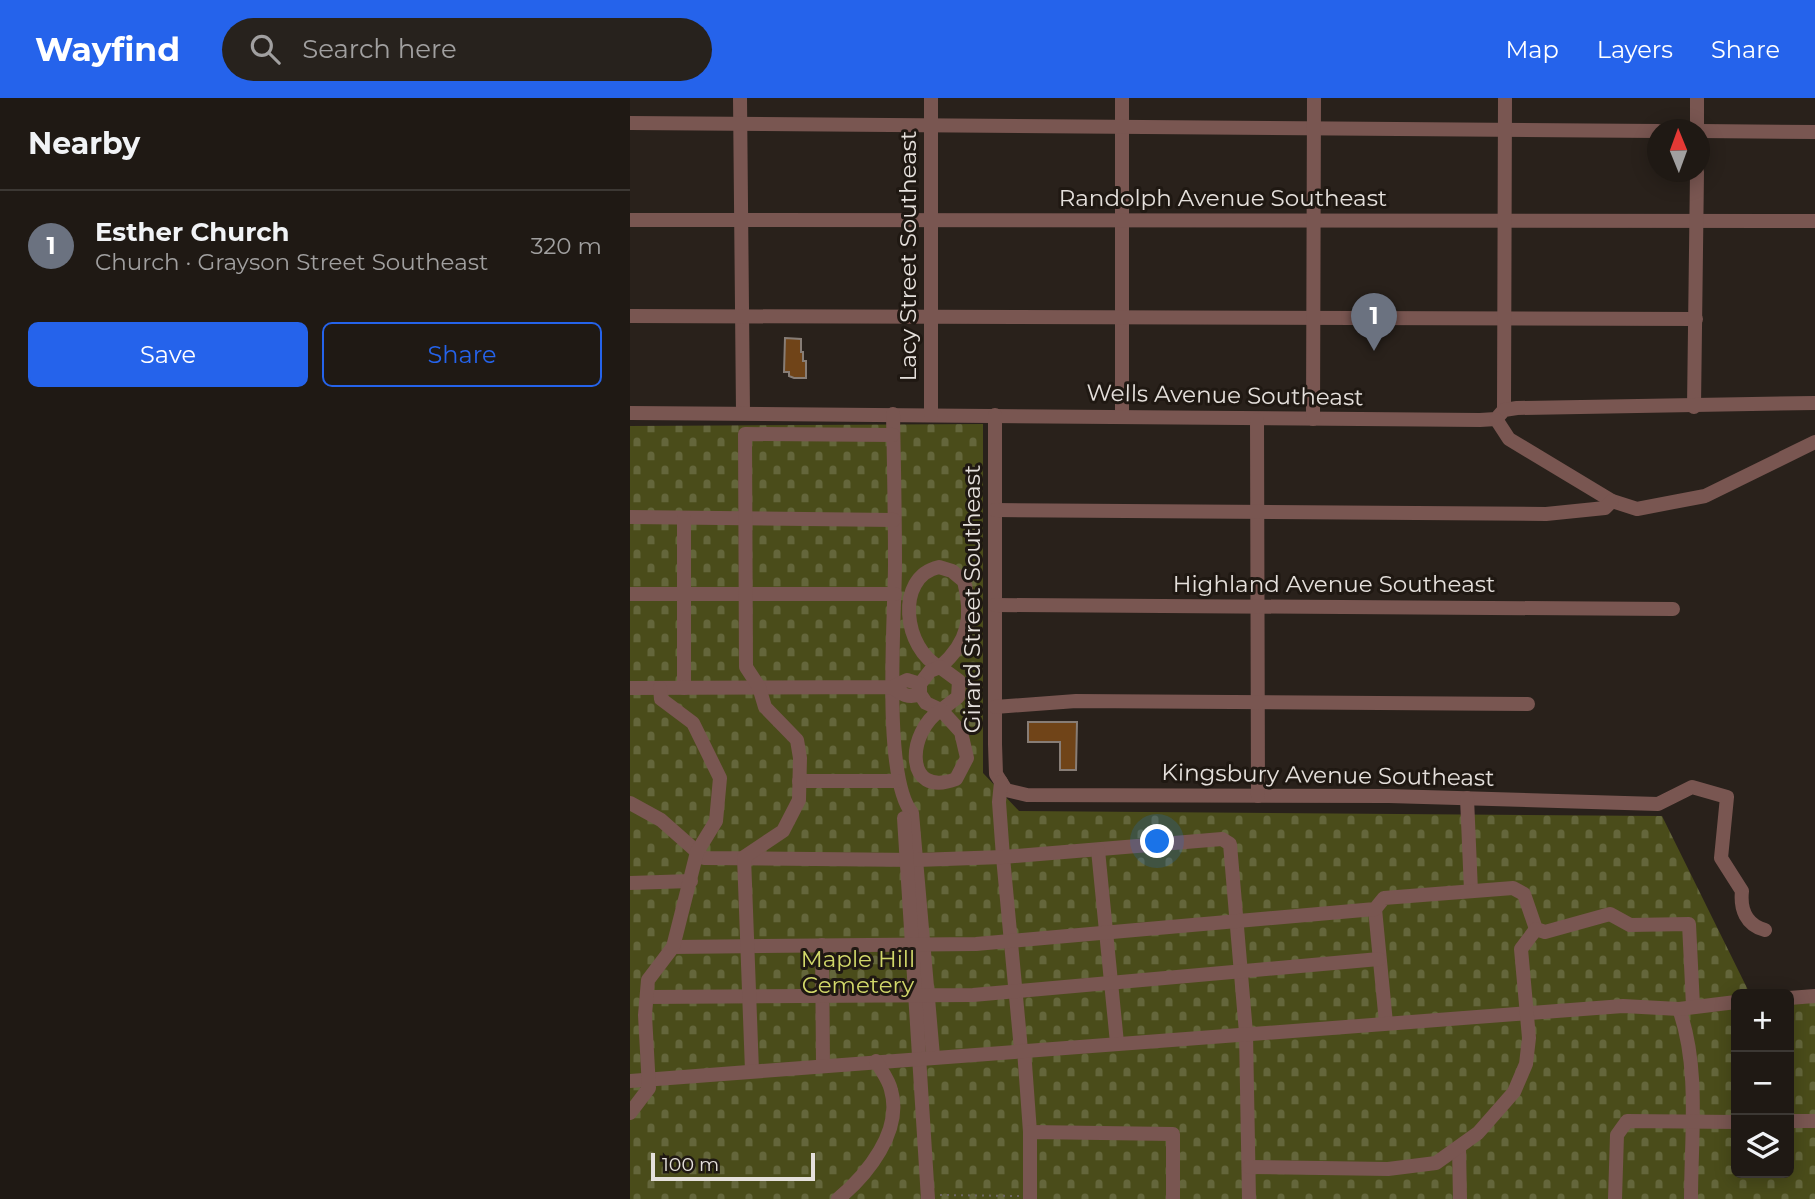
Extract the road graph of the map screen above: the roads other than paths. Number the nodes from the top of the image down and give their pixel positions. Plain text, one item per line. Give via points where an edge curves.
1 (740, 98) edge
2 (931, 98) edge
3 (1122, 98) edge
4 (1314, 98) edge
5 (1505, 98) edge
6 (1697, 98) edge
7 (1698, 119) edge
8 (630, 124) edge
9 (740, 124) junction
10 (932, 126) junction
11 (1122, 127) junction
12 (1314, 128) junction
13 (1506, 130) junction
14 (1710, 130) edge
15 (1647, 131) edge
16 (1815, 132) edge
17 (1698, 182) edge
18 (932, 219) junction
19 (630, 220) edge
20 (739, 220) junction
21 (1122, 220) junction
22 (1314, 221) junction
23 (1506, 221) junction
24 (1697, 221) junction
25 (1815, 221) edge
26 (630, 316) edge
27 (741, 316) junction
28 (932, 317) junction
29 (1123, 317) junction
30 (1313, 318) junction
31 (1505, 318) junction
32 (1696, 319) junction
33 (1815, 402) edge
34 (1694, 407) junction
35 (744, 412) junction
36 (630, 413) edge
37 (893, 414) junction
38 (930, 414) junction
39 (1500, 414) junction
40 (995, 415) junction
41 (1122, 415) junction
42 (1312, 419) junction
43 (1257, 420) junction
44 (893, 435) junction
45 (1815, 442) edge
46 (1612, 501) junction
47 (995, 510) junction
48 (1258, 511) junction
49 (630, 517) edge
50 (684, 518) junction
51 (744, 519) junction
52 (894, 520) junction
53 (630, 594) edge
54 (684, 594) junction
55 (746, 594) junction
56 (895, 594) junction
57 (995, 605) junction
58 (1258, 606) junction
59 (1673, 609) dead end
60 (940, 667) junction
61 (759, 687) junction
62 (892, 687) junction
63 (630, 688) edge
64 (660, 688) junction
65 (684, 688) junction
66 (920, 689) junction
67 (1258, 702) junction
68 (1528, 704) dead end
69 (995, 707) junction
70 (941, 710) junction
71 (799, 781) junction
72 (898, 781) junction
73 (1001, 782) junction
74 (1258, 796) junction
75 (1467, 798) junction
76 (630, 803) edge
77 (1098, 850) junction
78 (697, 852) junction
79 (744, 857) junction
80 (1003, 857) junction
81 (911, 859) junction
82 (691, 881) junction
83 (630, 883) edge
84 (1472, 891) junction
85 (1375, 909) junction
86 (1237, 923) junction
87 (1536, 929) junction
88 (1765, 930) dead end
89 (1107, 932) junction
90 (1010, 940) junction
91 (918, 945) junction
92 (746, 946) junction
93 (822, 946) junction
94 (673, 947) junction
95 (1379, 959) junction
96 (1241, 972) junction
97 (1111, 981) junction
98 (1014, 990) junction
99 (922, 995) junction
100 (747, 996) junction
101 (823, 996) junction
102 (648, 997) junction
103 (1810, 997) edge
104 (1731, 1003) edge
105 (1686, 1008) junction
106 (1815, 1009) edge
107 (1527, 1013) junction
108 (1386, 1023) junction
109 (1246, 1033) junction
110 (1117, 1042) junction
111 (1023, 1050) junction
112 (927, 1057) junction
113 (876, 1061) junction
114 (823, 1065) junction
115 (752, 1071) junction
116 (650, 1080) junction
117 (630, 1081) edge
118 (630, 1113) edge
119 (1794, 1121) edge
120 (1815, 1121) edge
121 (1691, 1122) junction
122 (1731, 1122) edge
123 (1030, 1132) junction
124 (1459, 1147) junction
125 (1249, 1167) junction
126 (928, 1197) edge
127 (1030, 1197) edge
128 (838, 1199) edge
129 (1173, 1199) edge
130 (1249, 1199) edge
131 (1460, 1199) edge
132 (1615, 1199) edge
133 (1691, 1199) edge

1 - 9 street
2 - 10 street, Lacy Street Southeast
3 - 11 street
4 - 12 street
5 - 13 street
6 - 7 street
8 - 9 street
9 - 10 street
9 - 20 street
10 - 11 street
10 - 18 street, Lacy Street Southeast
11 - 12 street
11 - 21 street
12 - 13 street
12 - 22 street
13 - 15 street
13 - 23 street
14 - 16 street
17 - 24 street
18 - 20 street, Randolph Avenue Southeast
18 - 21 street, Randolph Avenue Southeast
18 - 28 street, Lacy Street Southeast
19 - 20 street, Randolph Avenue Southeast
20 - 27 street
21 - 22 street, Randolph Avenue Southeast
21 - 29 street
22 - 23 street, Randolph Avenue Southeast
22 - 30 street
23 - 24 street, Randolph Avenue Southeast
23 - 31 street
24 - 25 street, Randolph Avenue Southeast
24 - 32 street
26 - 27 street
27 - 28 street
27 - 35 street
28 - 29 street
28 - 38 street, Lacy Street Southeast
29 - 30 street
29 - 41 street
30 - 31 street
30 - 42 street
31 - 32 street
31 - 39 street
32 - 34 street
33 - 34 street, Wells Avenue Southeast
34 - 39 street, Wells Avenue Southeast
35 - 36 street, Wells Avenue Southeast
35 - 37 street, Wells Avenue Southeast
37 - 38 street, Wells Avenue Southeast
37 - 44 street
38 - 40 street, Wells Avenue Southeast
39 - 42 street, Wells Avenue Southeast
39 - 46 street via 1509,439
40 - 41 street, Wells Avenue Southeast
40 - 47 street, Girard Street Southeast
41 - 43 street, Wells Avenue Southeast
42 - 43 street, Wells Avenue Southeast
43 - 48 street
44 - 51 street via 745,434
44 - 52 street
45 - 46 street via 1705,495 1637,509
46 - 48 street via 1605,508 1546,514
47 - 48 street
47 - 57 street, Girard Street Southeast
48 - 58 street
49 - 50 street
50 - 51 street
50 - 54 street
51 - 52 street
51 - 55 street
52 - 56 street
53 - 54 street
54 - 55 street
54 - 65 street
55 - 56 street
55 - 61 street via 746,667
56 - 62 street
57 - 58 street, Highland Avenue Southeast
57 - 69 street, Girard Street Southeast
58 - 59 street, Highland Avenue Southeast
58 - 67 street
60 - 60 street via 961,646 970,617 964,581 952,570 939,567 926,570 916,580 909,607 919,648
60 - 66 street via 930,671
60 - 70 street via 953,674 960,690
61 - 62 street
61 - 65 street
61 - 71 street via 765,707 797,740
62 - 66 street via 907,680
62 - 72 street
63 - 64 street
64 - 65 street
64 - 78 street via 662,699 693,723 720,778 716,821
66 - 70 street via 926,702
67 - 68 street
67 - 69 street via 1076,701
67 - 74 street
69 - 73 street, Girard Street Southeast via 996,774
70 - 70 street via 922,729 914,758 930,783 943,784 956,779 967,758 961,732
71 - 72 street
71 - 79 street via 799,800 783,831
72 - 81 street via 912,813
73 - 74 street, Kingsbury Avenue Southeast via 1006,790 1027,794
73 - 80 street, Girard Street Southeast
74 - 75 street, Kingsbury Avenue Southeast
75 - 84 street
75 - 88 street, Kingsbury Avenue Southeast via 1658,804 1692,787 1727,797 1721,858 1742,891 1745,917
76 - 78 street via 661,820
77 - 80 street
77 - 86 street via 1222,839 1230,844
77 - 89 street
78 - 79 street via 704,858
78 - 82 street
79 - 81 street
79 - 92 street
80 - 81 street
80 - 90 street, Girard Street Southeast
81 - 91 street
82 - 83 street
82 - 94 street
84 - 85 street via 1384,898
84 - 87 street via 1513,888 1524,894
85 - 86 street
85 - 95 street
86 - 89 street
86 - 96 street
87 - 105 street via 1553,930 1610,914 1630,925 1689,924
87 - 107 street via 1521,949
89 - 90 street
89 - 97 street
90 - 91 street
90 - 98 street, Girard Street Southeast
91 - 93 street
91 - 99 street
92 - 93 street
92 - 94 street
92 - 100 street
93 - 101 street
94 - 102 street via 648,980
95 - 96 street
95 - 108 street
96 - 97 street
96 - 109 street
97 - 98 street
97 - 110 street
98 - 99 street
98 - 111 street, Girard Street Southeast
99 - 101 street
99 - 112 street
100 - 101 street
100 - 102 street
100 - 115 street
101 - 114 street
102 - 116 street
103 - 106 street
104 - 105 street
105 - 107 street via 1623,1006
105 - 121 street
107 - 108 street
107 - 124 street via 1526,1064 1514,1092 1478,1133
108 - 109 street
109 - 110 street
109 - 125 street
110 - 111 street
111 - 112 street
111 - 123 street, Girard Street Southeast
112 - 113 street
112 - 126 street
113 - 114 street
113 - 128 street via 892,1090 893,1124 876,1157
114 - 115 street
115 - 116 street
116 - 117 street
116 - 118 street
119 - 120 street
121 - 122 street
121 - 132 street via 1627,1121 1617,1135
121 - 133 street
123 - 127 street, Girard Street Southeast
123 - 129 street via 1173,1134
124 - 125 street via 1436,1163 1388,1169
124 - 131 street
125 - 130 street

